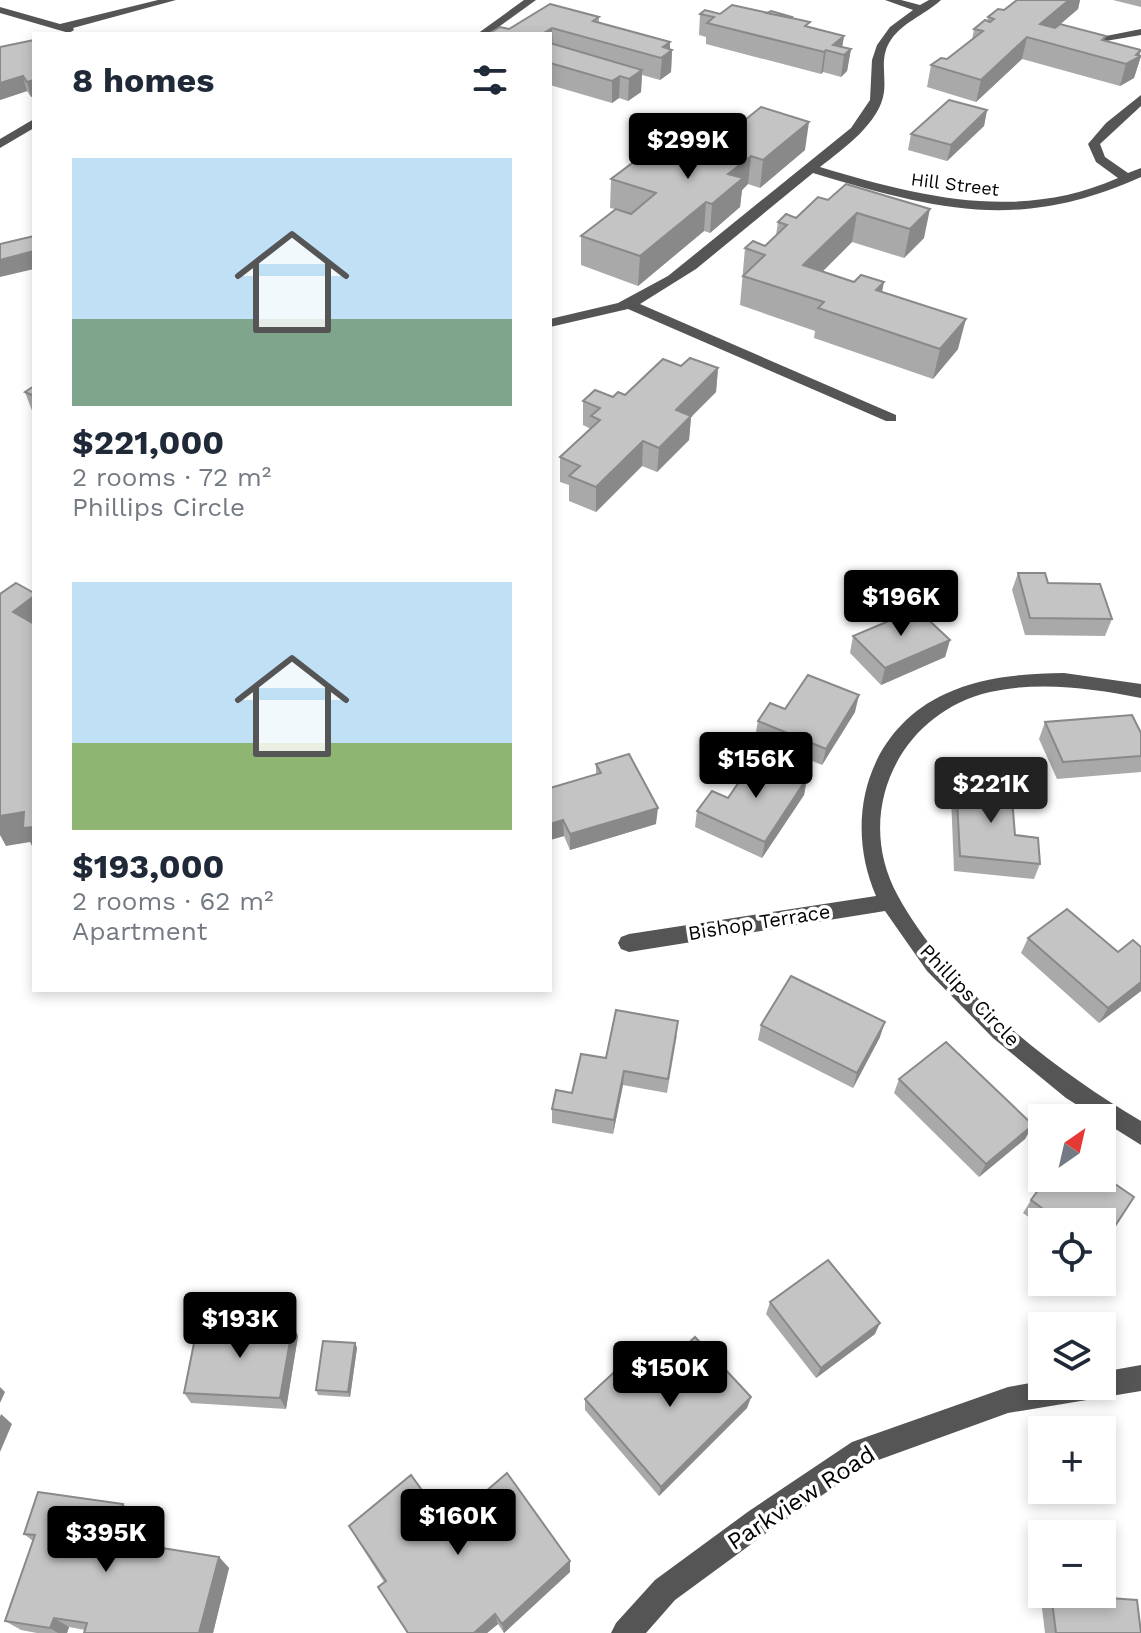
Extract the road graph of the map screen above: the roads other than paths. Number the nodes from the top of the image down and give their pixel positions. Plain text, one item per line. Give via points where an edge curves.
1 (127, 0) edge
2 (171, 0) edge
3 (531, 0) edge
4 (890, 0) edge
5 (936, 0) edge
6 (921, 9) junction
7 (0, 10) edge
8 (101, 15) junction
9 (58, 28) junction
10 (75, 32) edge
11 (485, 32) edge
12 (1141, 32) edge
13 (1072, 45) edge
14 (1141, 99) edge
15 (32, 124) edge
16 (0, 144) edge
17 (811, 168) junction
18 (1141, 172) edge
19 (1128, 179) junction
20 (629, 304) junction
21 (552, 323) edge
22 (891, 418) dead end
23 (1141, 691) edge
24 (890, 902) junction
25 (629, 943) dead end
26 (1141, 1134) edge
27 (1141, 1378) edge
28 (1116, 1382) edge
29 (1028, 1397) edge
30 (626, 1633) edge

1 - 8 street
2 - 8 street
3 - 11 street
4 - 6 street
5 - 6 street
6 - 17 street via 899,26 879,53 880,91 873,108
7 - 9 street
8 - 9 street
9 - 10 street
12 - 13 street
14 - 19 street via 1124,118 1103,129 1094,144 1100,159
15 - 16 street
17 - 19 street, Hill Street via 898,195 979,209 1070,202
17 - 20 street via 677,278
18 - 19 street, Hill Street
20 - 21 street
20 - 22 street
23 - 24 street, Phillips Circle via 1080,680 1005,682 938,704 911,723 892,746 872,795 873,848
24 - 25 street, Bishop Terrace
24 - 26 street, Phillips Circle via 946,975 1021,1049
27 - 28 street
29 - 30 street, Parkview Road via 862,1452 665,1590

